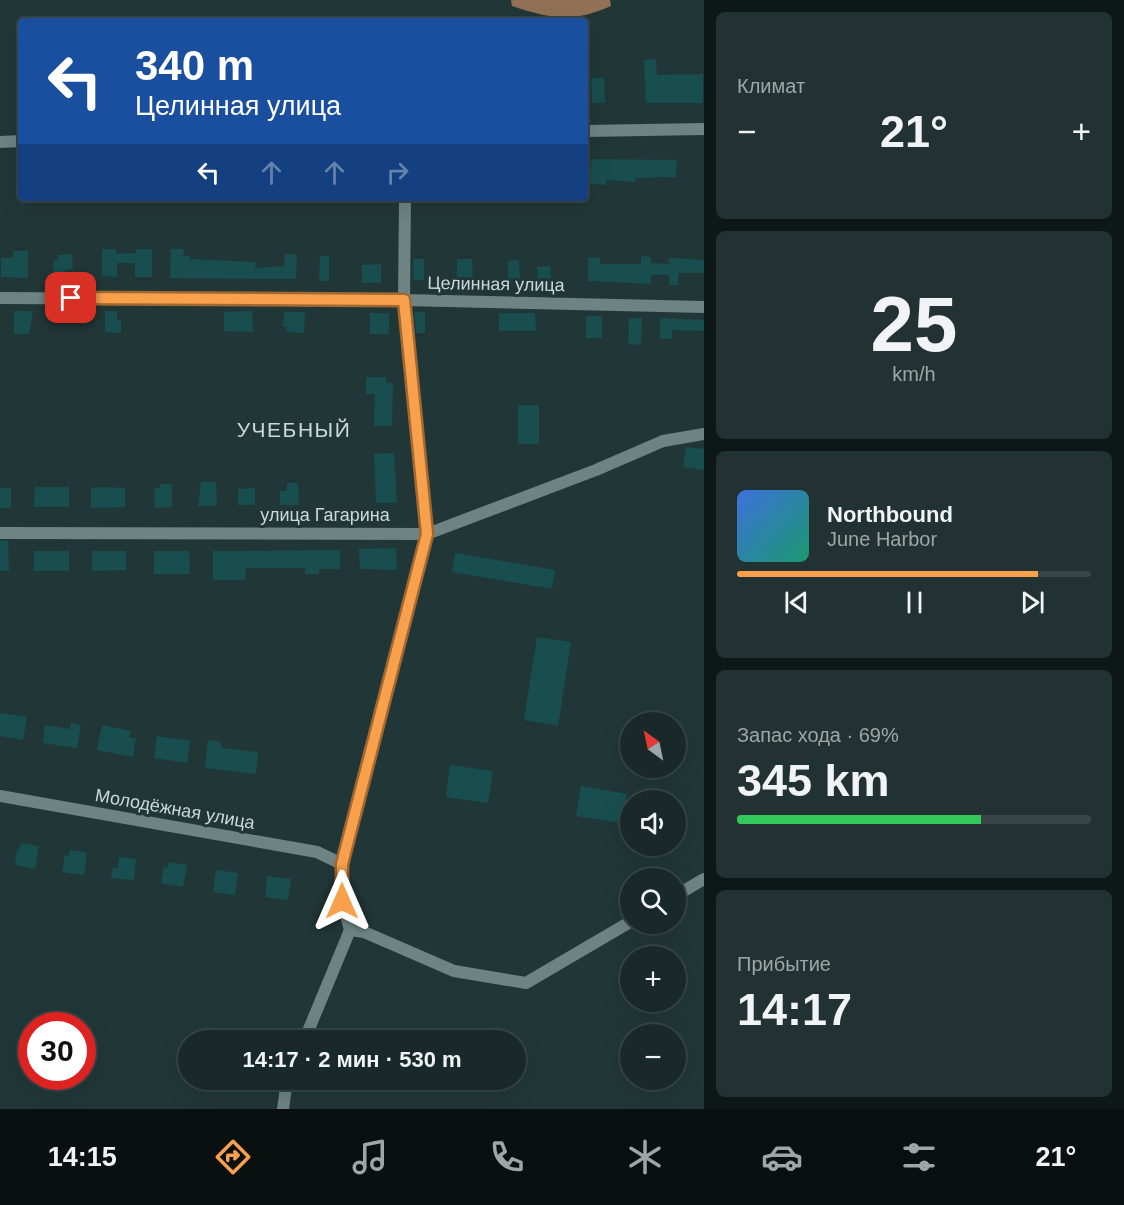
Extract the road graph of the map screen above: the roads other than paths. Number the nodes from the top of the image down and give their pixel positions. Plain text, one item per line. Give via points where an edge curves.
1 (704, 129) edge
2 (588, 131) edge
3 (18, 141) edge
4 (0, 142) edge
5 (405, 201) edge
6 (0, 298) edge
7 (404, 300) junction
8 (704, 307) edge
9 (704, 434) edge
10 (0, 533) edge
11 (427, 534) junction
12 (0, 796) edge
13 (342, 864) junction
14 (704, 879) edge
15 (686, 890) edge
16 (620, 928) edge
17 (350, 930) junction
18 (309, 1030) edge
19 (286, 1090) edge
20 (283, 1109) edge

1 - 2 street
3 - 4 street
5 - 7 street
6 - 7 street, Целинная улица
7 - 8 street, Целинная улица
7 - 11 street
9 - 11 street, улица Гагарина via 663,441
10 - 11 street, улица Гагарина
11 - 13 street
12 - 13 street, Молодёжная улица via 317,852
13 - 17 street via 342,901
14 - 15 street
16 - 17 street via 526,983 454,972 364,932
17 - 18 street
19 - 20 street

